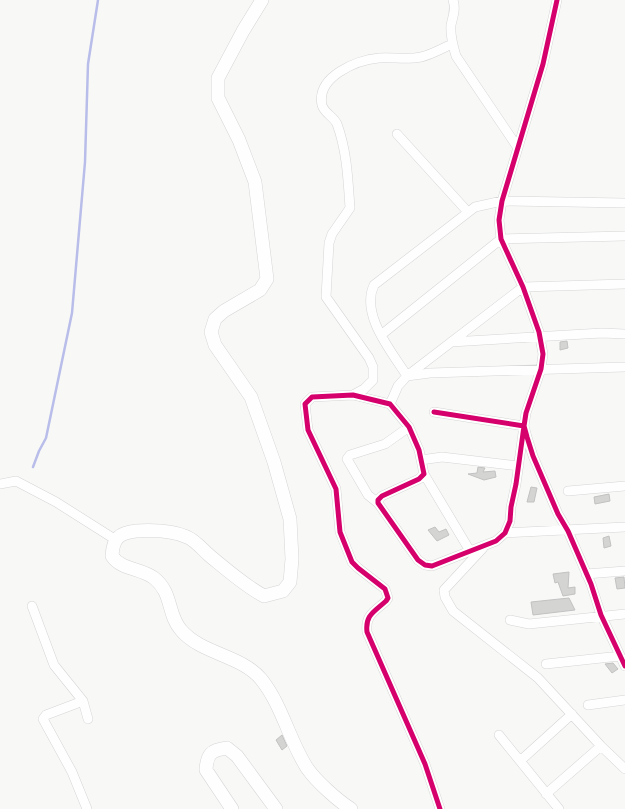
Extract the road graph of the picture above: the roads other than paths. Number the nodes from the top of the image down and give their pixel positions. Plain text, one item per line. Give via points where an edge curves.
1 (262, 0) edge
2 (453, 0) edge
3 (557, 0) edge
4 (452, 44) junction
5 (397, 134) dead end
6 (518, 148) junction
7 (502, 201) junction
8 (625, 203) edge
9 (467, 212) junction
10 (625, 236) edge
11 (501, 239) junction
12 (625, 284) edge
13 (523, 286) junction
14 (625, 334) edge
15 (381, 335) junction
16 (539, 337) junction
17 (451, 342) junction
18 (625, 367) edge
19 (541, 369) junction
20 (407, 376) junction
21 (353, 395) junction
22 (390, 404) junction
23 (434, 412) dead end
24 (524, 426) junction
25 (409, 427) junction
26 (421, 460) junction
27 (519, 466) junction
28 (424, 474) junction
29 (0, 484) edge
30 (625, 486) edge
31 (568, 491) dead end
32 (378, 503) junction
33 (625, 527) edge
34 (568, 531) junction
35 (505, 533) junction
36 (116, 540) junction
37 (485, 546) junction
38 (470, 551) junction
39 (625, 571) edge
40 (586, 574) junction
41 (32, 606) dead end
42 (625, 614) edge
43 (601, 615) junction
44 (510, 620) dead end
45 (620, 656) junction
46 (546, 664) dead end
47 (625, 666) edge
48 (625, 700) edge
49 (83, 701) junction
50 (588, 705) dead end
51 (572, 714) junction
52 (88, 719) dead end
53 (499, 735) dead end
54 (601, 746) junction
55 (520, 761) junction
56 (625, 769) edge
57 (546, 794) junction
58 (87, 809) edge
59 (232, 809) edge
60 (276, 809) edge
61 (351, 809) edge
62 (440, 809) edge
63 (559, 809) edge

1 - 36 main road via 218,78 218,98 239,140 255,182 267,279 260,290 224,310 215,319 211,332 215,345 251,397 274,462 290,519 290,582 283,591 264,596 218,563 189,537 174,532 147,530 123,533
2 - 4 street
3 - 6 street via 543,64
4 - 6 street via 456,56
4 - 21 street via 422,57 363,61 337,73 325,86 322,105 336,123 344,148 350,208 332,234 329,244 326,297 370,358 373,367 373,380
5 - 9 street
6 - 7 street
7 - 8 street
7 - 9 street
7 - 11 street via 498,220
9 - 15 street via 374,285 370,300 371,312
10 - 11 street
11 - 13 street
11 - 15 street
12 - 13 street
13 - 16 street
13 - 17 street
14 - 16 street
15 - 20 street
16 - 17 street
16 - 19 street via 543,354
17 - 20 street
18 - 19 street
19 - 20 street
19 - 24 street via 528,405
20 - 22 street via 398,386
21 - 22 street
21 - 62 street via 318,396 308,399 305,404 308,430 336,489 340,532 352,562 388,593 386,601 366,622 367,632 425,764
22 - 25 street
23 - 24 street
24 - 27 street
24 - 34 street via 533,456
25 - 26 street
25 - 32 street via 384,444 350,455 346,459 368,495
26 - 27 street via 442,457
26 - 28 street
27 - 35 street via 510,522
28 - 32 street via 419,479 382,496
28 - 38 street
29 - 36 street via 16,481 56,502
30 - 31 street
32 - 38 street via 418,560 425,565 432,566
33 - 34 street
34 - 35 street
34 - 40 street
35 - 37 street
36 - 61 main road via 112,556 117,563 152,577 163,586 175,619 190,639 249,669 260,678 270,692 308,768
37 - 38 street
37 - 51 street via 448,584 444,590 445,597 453,611 538,678
39 - 40 street
40 - 43 street
41 - 49 street via 54,665
42 - 43 street
43 - 44 street via 529,624
43 - 45 street
45 - 46 street
45 - 47 street
48 - 50 street
49 - 52 street
49 - 58 street via 46,715 43,719 72,772
51 - 54 street
51 - 55 street
53 - 55 street
54 - 56 street
54 - 57 street
55 - 57 street
57 - 63 street
59 - 60 main road via 206,770 208,756 216,749 227,748 238,756

